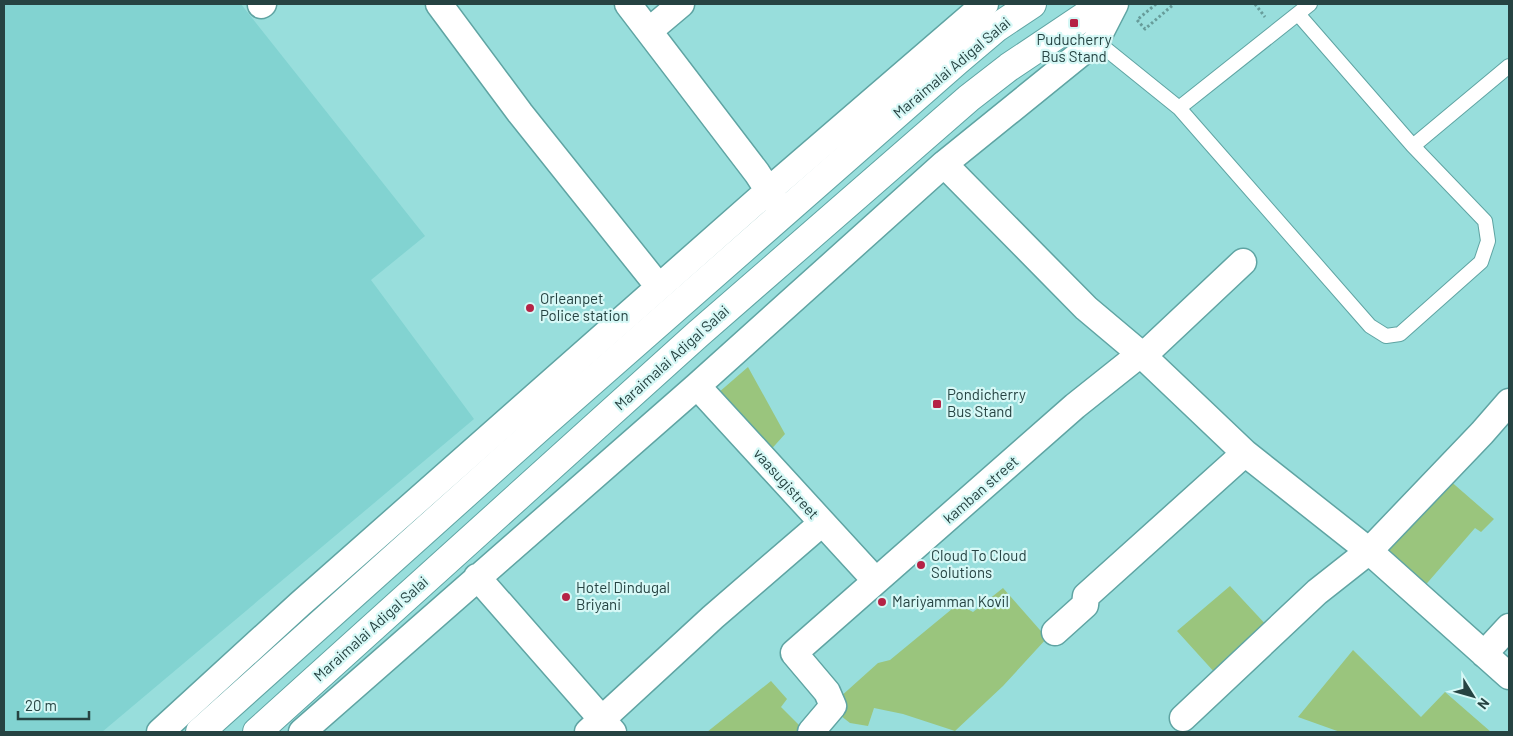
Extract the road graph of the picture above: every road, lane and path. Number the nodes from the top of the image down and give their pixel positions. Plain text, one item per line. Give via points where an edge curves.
1 (439, 4) edge
2 (628, 4) edge
3 (681, 4) edge
4 (1032, 4) edge
5 (1103, 4) edge
6 (1115, 4) edge
7 (1156, 4) edge
8 (1174, 4) edge
9 (1310, 4) edge
10 (991, 12) edge
11 (1298, 14) junction
12 (649, 30) junction
13 (1096, 41) junction
14 (1509, 66) edge
15 (1179, 108) junction
16 (1413, 146) junction
17 (944, 164) junction
18 (768, 191) junction
19 (783, 213) junction
20 (1242, 262) dead end
21 (659, 287) junction
22 (634, 328) junction
23 (1143, 356) junction
24 (697, 386) junction
25 (1509, 402) edge
26 (531, 418) junction
27 (1245, 453) junction
28 (822, 523) junction
29 (1370, 551) junction
30 (477, 577) junction
31 (876, 581) junction
32 (300, 604) junction
33 (317, 626) junction
34 (1509, 628) edge
35 (1055, 632) dead end
36 (1484, 654) junction
37 (1509, 676) edge
38 (1183, 718) dead end
39 (601, 728) edge
40 (160, 732) edge
41 (200, 732) edge
42 (257, 732) edge
43 (302, 732) edge
44 (810, 732) edge

1 - 21 street via 520,113
2 - 12 street
3 - 12 street
4 - 10 main road, Maraimalai Adigal Salai
5 - 42 main road, Maraimalai Adigal Salai via 969,98 698,334
6 - 13 street
7 - 8 path via 1137,20 1145,29
9 - 11 lane
10 - 18 street
10 - 19 main road, Maraimalai Adigal Salai
11 - 15 lane
11 - 16 lane
12 - 18 street
13 - 15 lane
13 - 17 street
14 - 16 lane
15 - 16 lane via 1370,326 1386,336 1400,334 1480,262 1488,241 1485,222
17 - 23 street via 1086,308
17 - 24 street
18 - 19 street
18 - 21 street
19 - 22 main road, Maraimalai Adigal Salai
20 - 23 street, kamban street
21 - 22 street
22 - 26 main road, Maraimalai Adigal Salai
23 - 27 street
23 - 31 street, kamban street via 1134,359 1075,406
24 - 28 street, vaasugistreet
24 - 30 street
25 - 29 street
26 - 32 street
26 - 33 main road, Maraimalai Adigal Salai
27 - 29 street
27 - 35 street via 1086,596 1085,605
28 - 31 street, vaasugistreet
28 - 39 street via 713,617
29 - 36 street
29 - 38 street via 1317,592
30 - 39 street
30 - 43 street
31 - 44 street, kamban street via 794,653 826,692 833,706
32 - 33 street
32 - 40 street
33 - 41 main road, Maraimalai Adigal Salai
34 - 36 street
36 - 37 street

